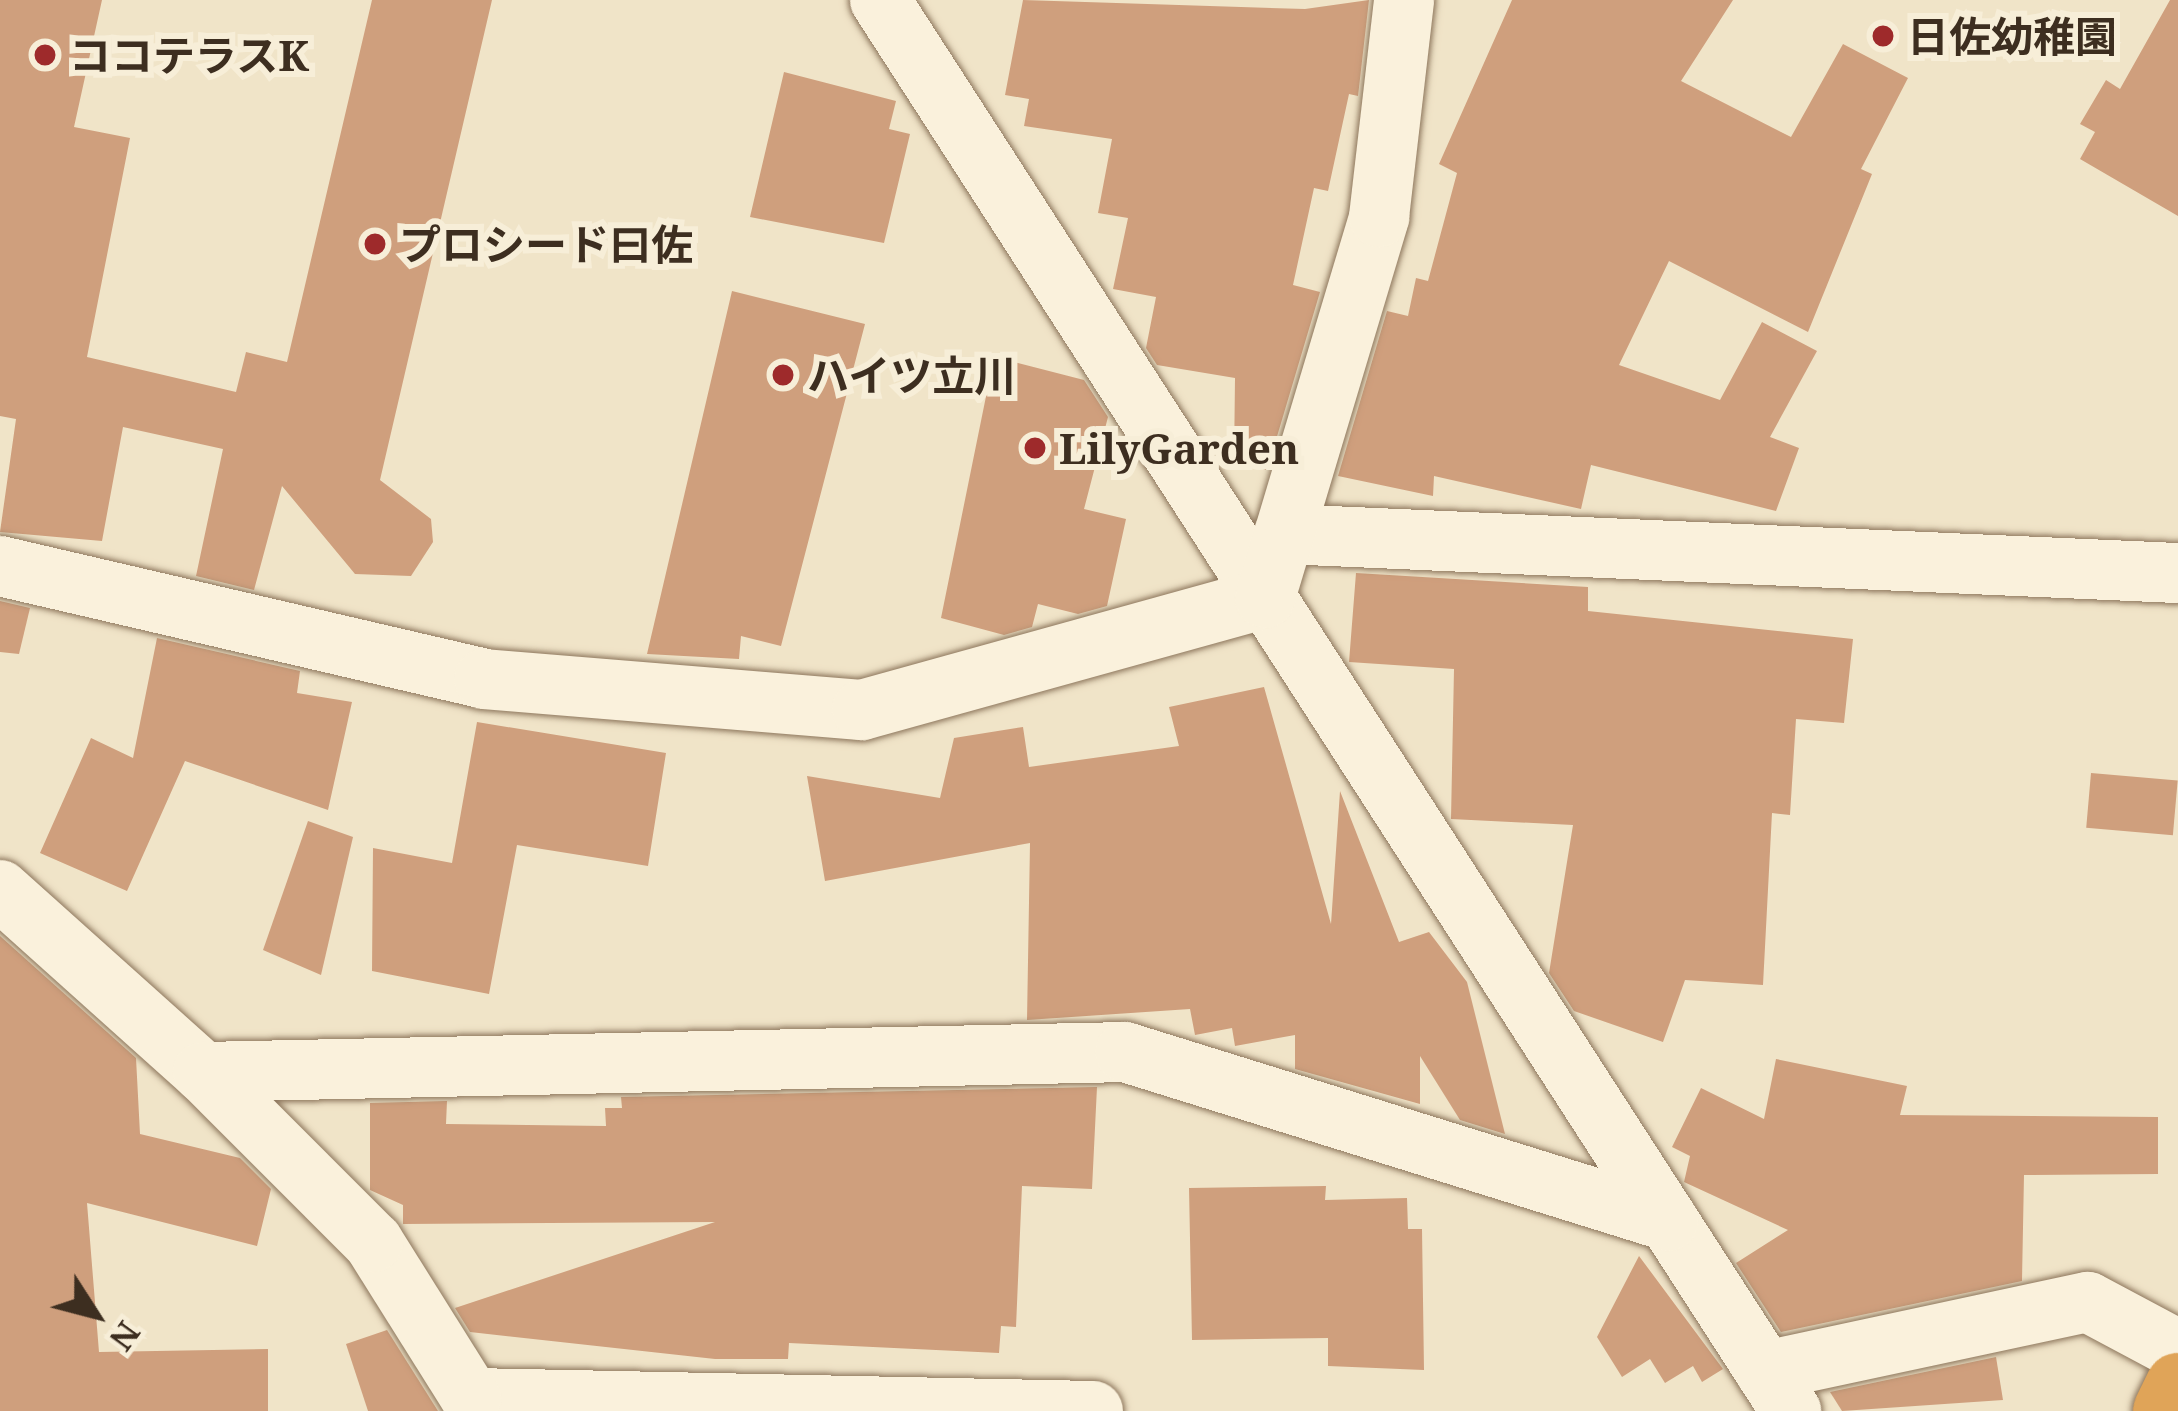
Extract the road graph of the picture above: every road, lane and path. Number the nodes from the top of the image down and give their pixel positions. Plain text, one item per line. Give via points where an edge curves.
1 (880, 0) edge
2 (1405, 0) edge
3 (1284, 534) junction
4 (0, 566) edge
5 (2178, 573) edge
6 (1264, 598) junction
7 (0, 890) edge
8 (203, 1072) junction
9 (1668, 1221) junction
10 (2178, 1350) edge
11 (2178, 1386) edge
12 (1778, 1391) edge
13 (475, 1404) edge
14 (1094, 1411) edge
15 (2166, 1411) edge

1 - 6 street
2 - 3 street via 1379,217
3 - 5 street
3 - 6 street
4 - 6 street via 484,679 862,710
6 - 9 street
7 - 8 street
8 - 9 street via 1125,1052
8 - 13 street via 374,1242
9 - 12 street
10 - 12 street via 2088,1302
11 - 15 highway
13 - 14 street

